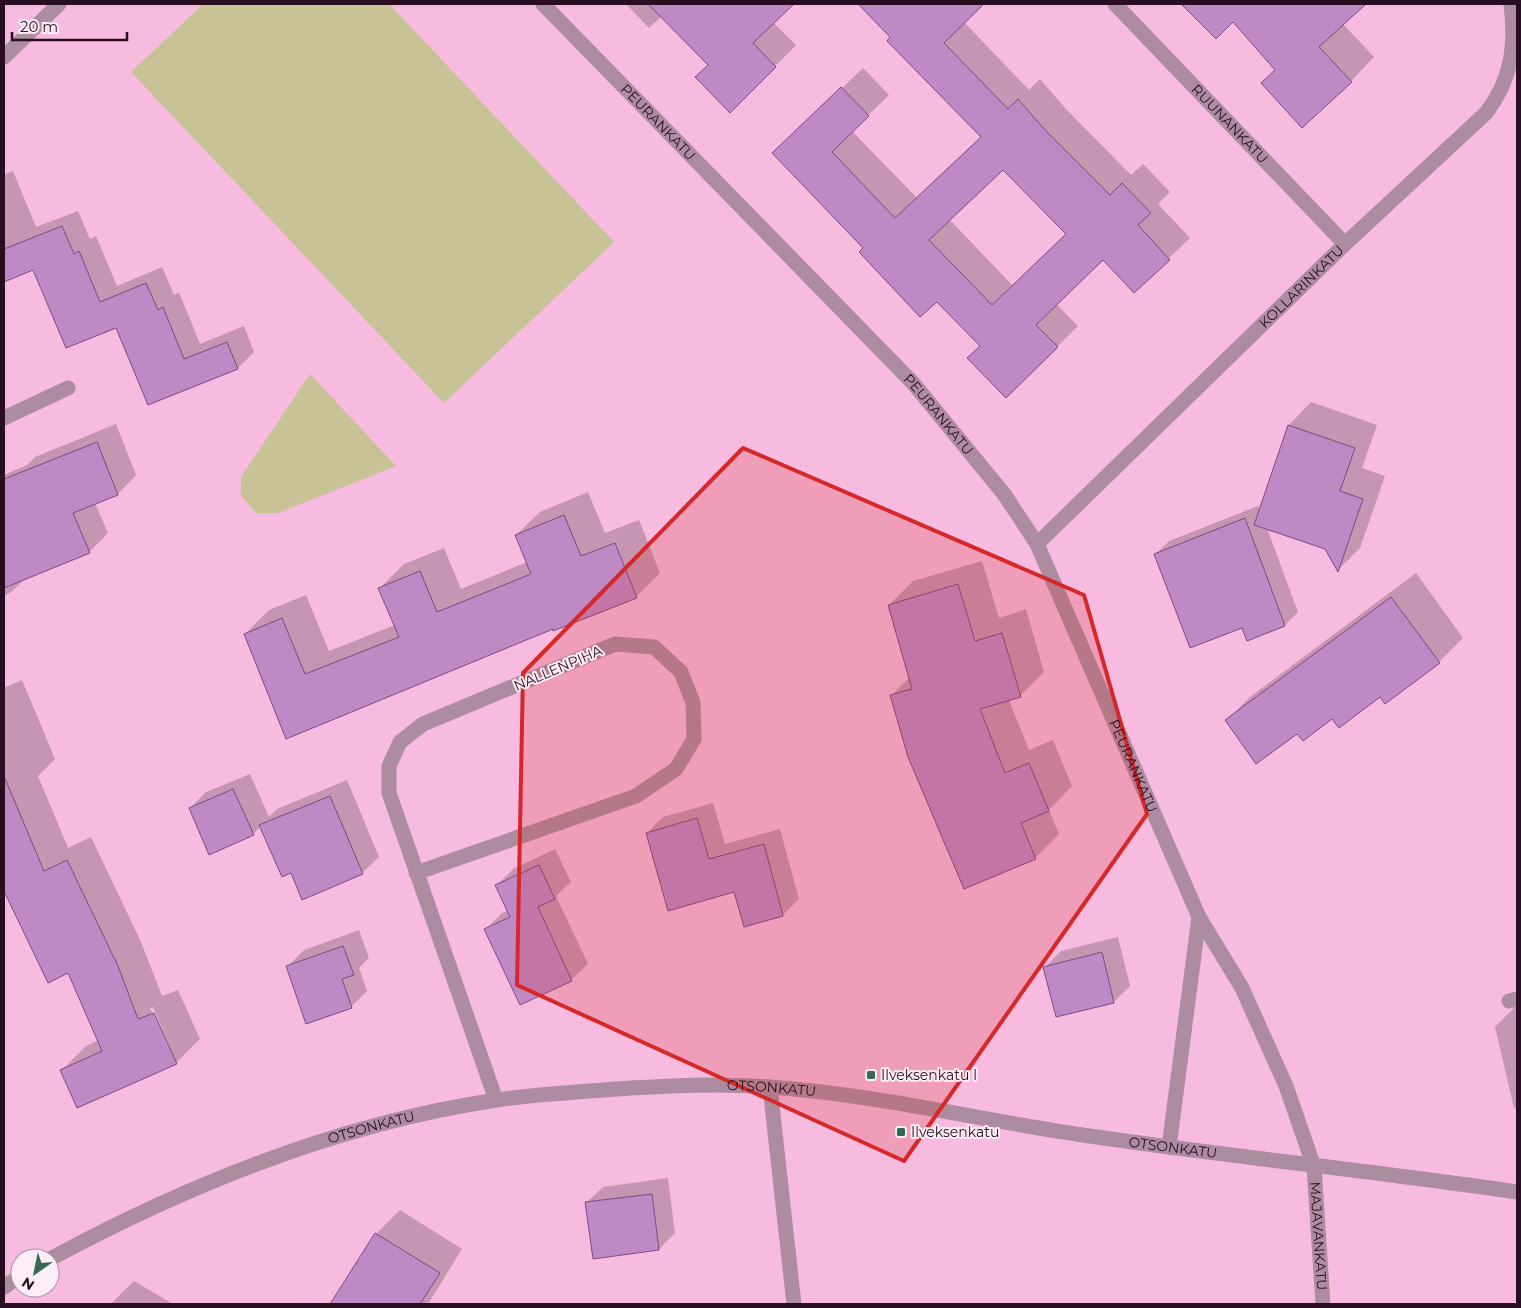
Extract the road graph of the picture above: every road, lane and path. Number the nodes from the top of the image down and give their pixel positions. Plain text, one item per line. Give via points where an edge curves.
1 (59, 4) edge
2 (543, 4) edge
3 (1114, 4) edge
4 (1511, 4) edge
5 (4, 57) edge
6 (1345, 244) junction
7 (68, 388) dead end
8 (4, 418) edge
9 (1037, 544) junction
10 (416, 873) junction
11 (1199, 917) junction
12 (770, 1087) junction
13 (496, 1100) junction
14 (1169, 1147) junction
15 (1314, 1167) junction
16 (1517, 1192) edge
17 (60, 1254) edge
18 (794, 1304) edge
19 (1323, 1304) edge

1 - 5 street
2 - 9 street, PEURANKATU via 913,383 1004,494
3 - 6 street, RUUNANKATU
4 - 6 street, KOLLARINKATU via 1512,56 1508,76 1496,100 1476,124
6 - 9 street, KOLLARINKATU
7 - 8 street
9 - 11 street, PEURANKATU
10 - 10 street, NALLENPIHA via 389,793 389,766 400,742 423,724 615,644 654,647 681,672 693,703 694,739 676,769 636,796
10 - 13 street, NALLENPIHA
11 - 14 street
11 - 15 street, PEURANKATU via 1242,988 1286,1086
12 - 13 street, OTSONKATU via 701,1084
12 - 14 street, OTSONKATU via 874,1100
12 - 18 street
13 - 17 street, OTSONKATU via 366,1128 291,1151 160,1204
14 - 15 street, OTSONKATU
15 - 16 street, OTSONKATU
15 - 19 street, MAJAVANKATU

